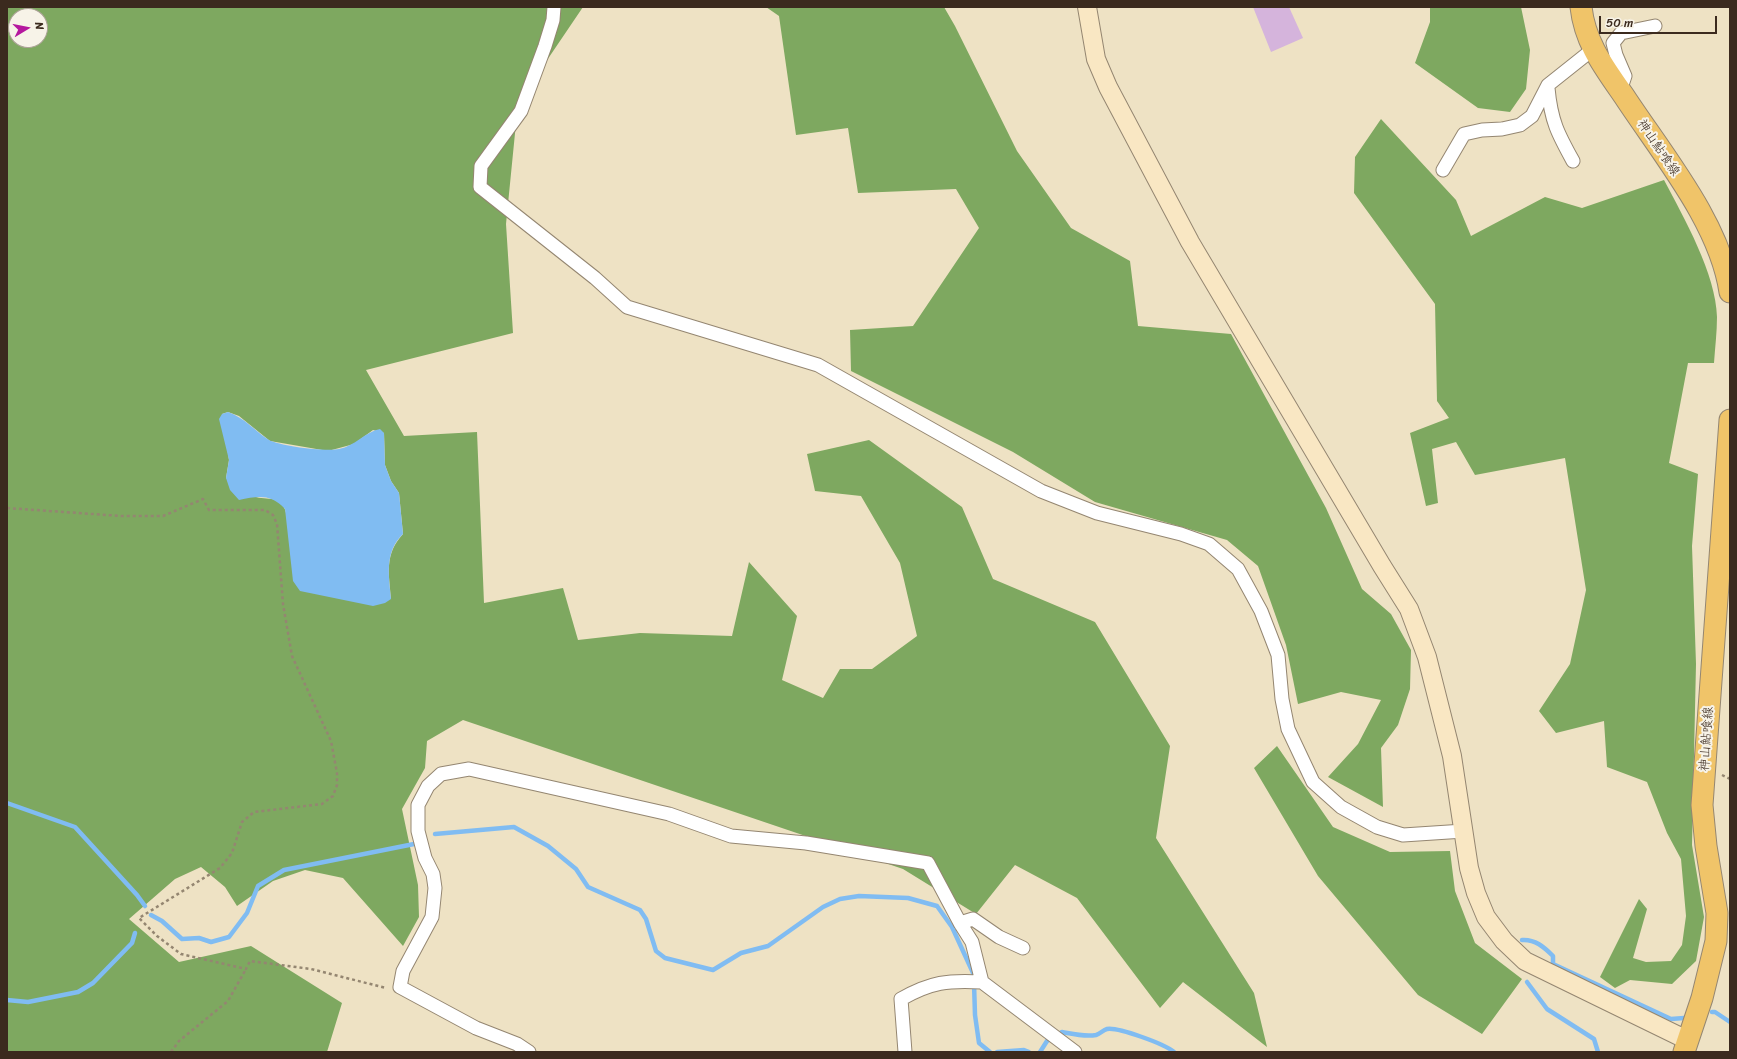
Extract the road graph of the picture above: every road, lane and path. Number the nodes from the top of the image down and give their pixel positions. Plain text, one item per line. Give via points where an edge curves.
1 (554, 7) edge
2 (1087, 7) edge
3 (1581, 7) edge
4 (1655, 26) dead end
5 (1592, 50) junction
6 (1548, 85) junction
7 (1620, 91) junction
8 (1573, 161) dead end
9 (1443, 170) dead end
10 (1730, 292) edge
11 (1730, 420) edge
12 (7, 508) edge
13 (1464, 831) junction
14 (960, 923) junction
15 (1023, 948) dead end
16 (246, 969) junction
17 (976, 982) junction
18 (400, 986) junction
19 (1686, 1046) edge
20 (171, 1052) edge
21 (529, 1052) edge
22 (905, 1052) edge
23 (1075, 1052) edge

1 - 13 street via 545,46 521,111 481,166 480,187 595,278 627,307 818,365 1041,492 1097,513 1182,534 1209,544 1238,570 1261,611 1278,655 1288,729 1313,782 1341,807 1377,827 1403,835
2 - 13 street via 1096,59 1108,87 1186,235 1409,609 1427,657 1452,756
3 - 5 main road, 神山鮎喰線
4 - 7 street via 1621,33 1613,43 1625,76
5 - 6 street
5 - 7 main road, 神山鮎喰線
6 - 8 street via 1550,110 1556,130
6 - 9 street via 1532,116 1520,125 1502,130 1482,130 1464,134
7 - 10 main road, 神山鮎喰線 via 1699,209 1715,244
11 - 19 main road, 神山鮎喰線 via 1702,805 1717,913 1716,941 1702,998
12 - 16 path via 121,516 163,516 203,499 209,510 264,510 273,516 277,524 283,604 292,656 331,741 337,785 333,796 322,804 254,812 242,822 232,853 220,868 139,918 180,954
13 - 19 street via 1469,868 1476,893 1486,917 1504,941 1525,961
14 - 15 street via 973,919 999,937
14 - 17 street via 972,942
14 - 18 street via 928,863 806,843 731,836 668,814 469,769 441,774 428,786 418,805 418,831 425,858 433,874 434,902 432,917 403,971
16 - 18 path via 250,961 311,969 385,989
16 - 20 path via 228,1001 179,1041
17 - 22 street via 956,981 922,987 901,999
17 - 23 street
18 - 21 street via 476,1028 517,1044

